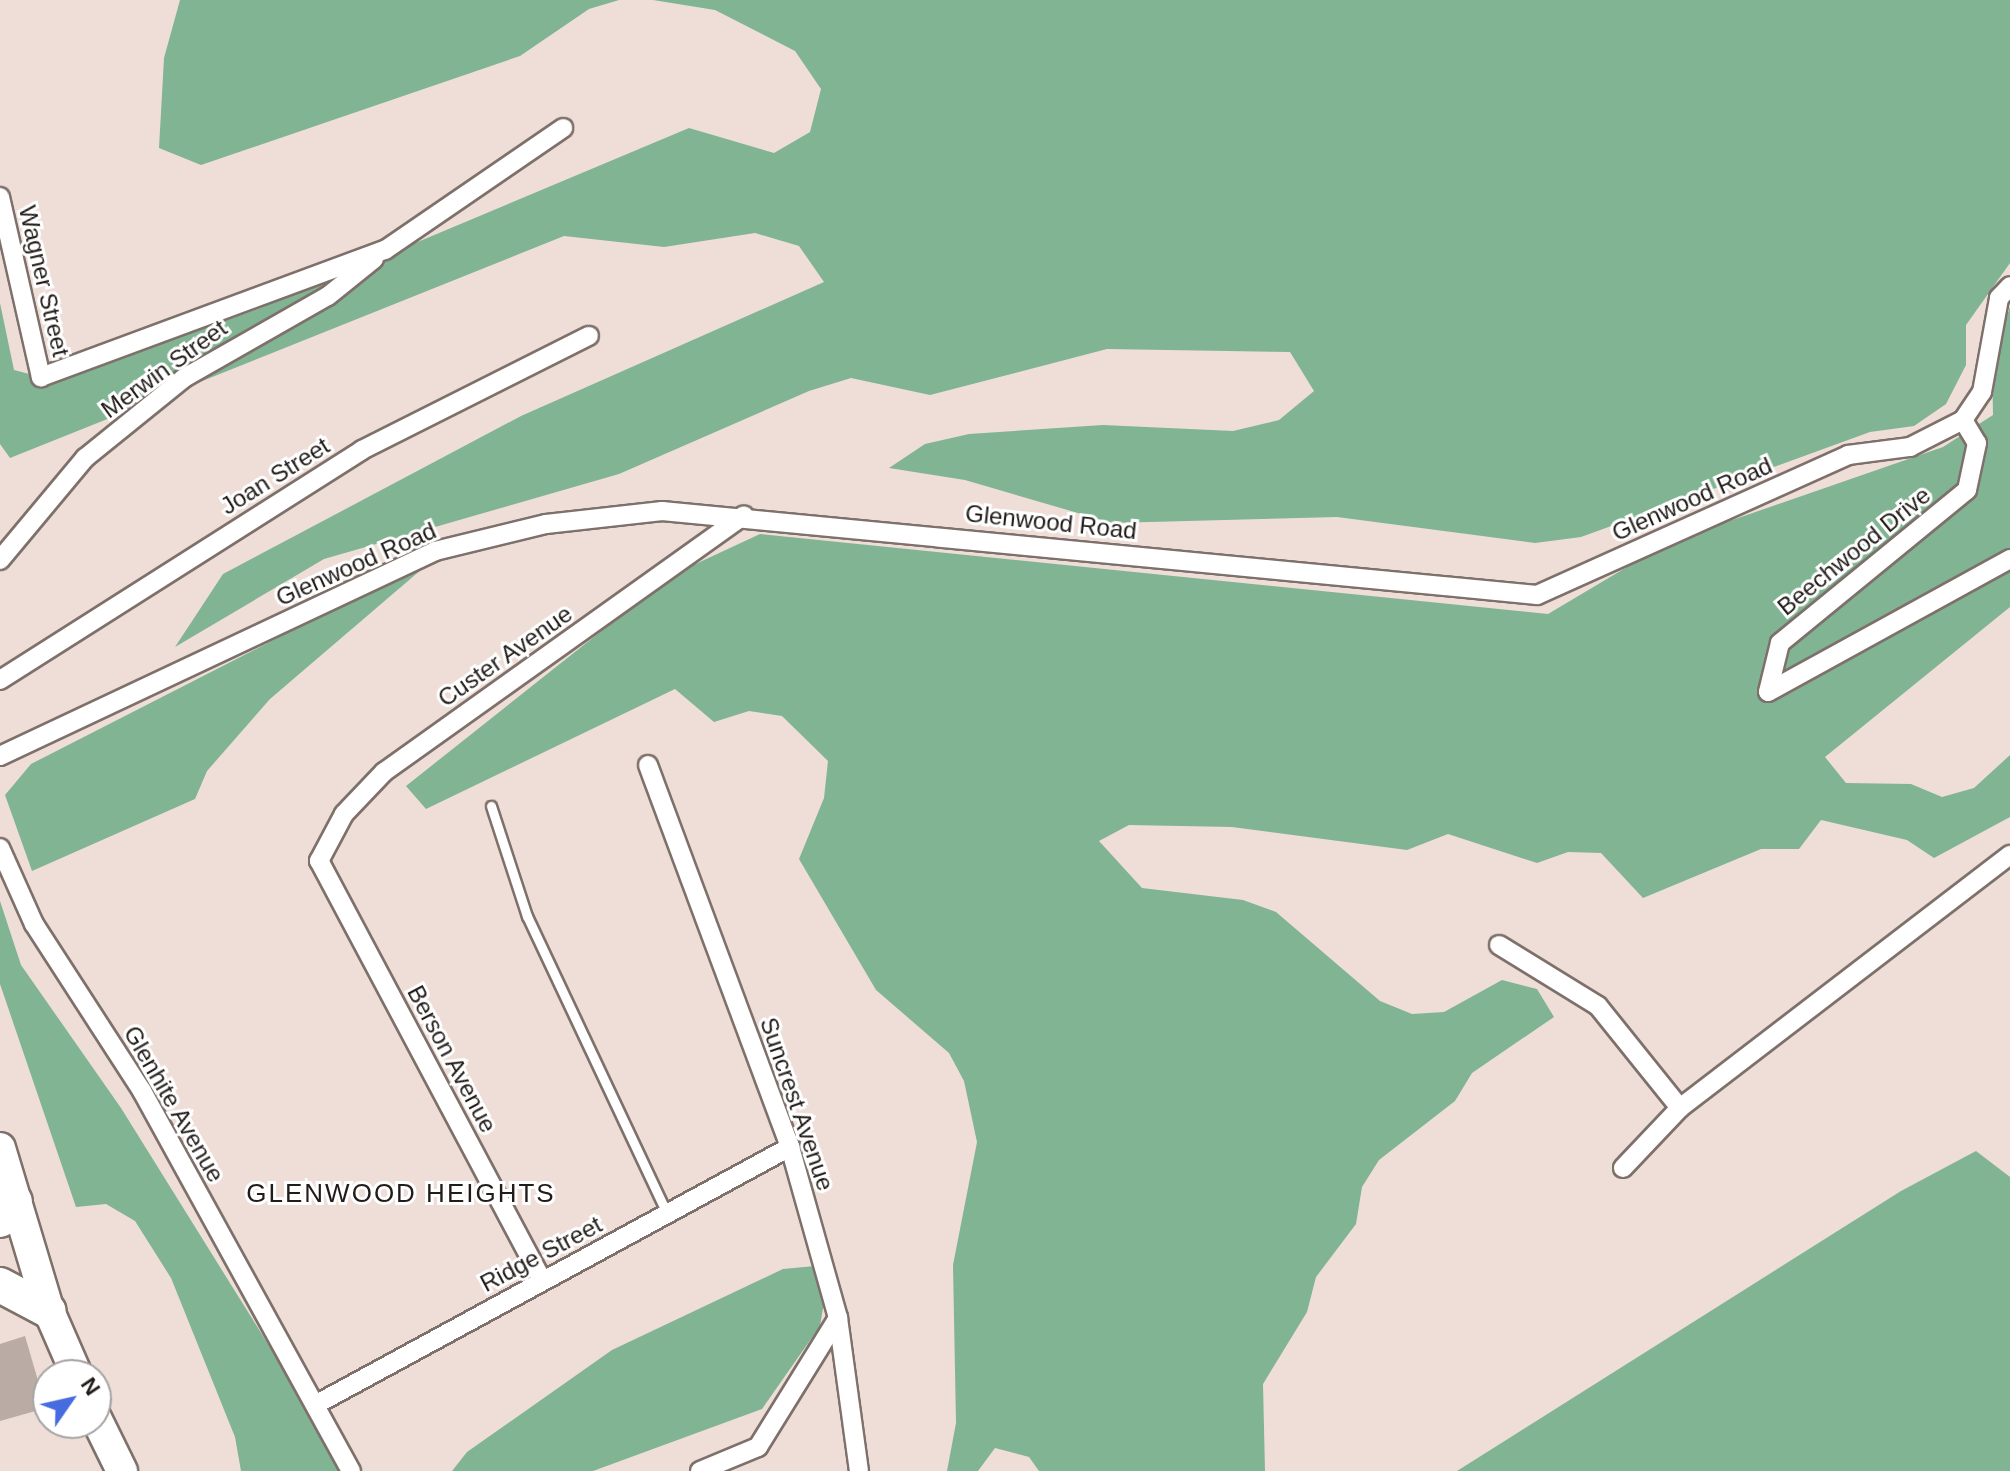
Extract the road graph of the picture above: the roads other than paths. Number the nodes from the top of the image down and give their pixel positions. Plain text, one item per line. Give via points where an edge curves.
1 (563, 128) dead end
2 (0, 197) edge
3 (385, 250) junction
4 (2010, 286) edge
5 (589, 336) dead end
6 (41, 377) joint
7 (1963, 420) junction
8 (744, 515) junction
9 (2010, 559) edge
10 (0, 560) edge
11 (0, 680) edge
12 (0, 756) edge
13 (648, 765) dead end
14 (491, 806) dead end
15 (0, 848) edge
16 (2010, 855) edge
17 (319, 861) joint
18 (1499, 945) dead end
19 (1680, 1108) junction
20 (790, 1147) junction
21 (0, 1148) edge
22 (1623, 1168) dead end
23 (8, 1210) edge
24 (667, 1213) junction
25 (542, 1280) junction
26 (0, 1285) edge
27 (49, 1311) junction
28 (838, 1318) junction
29 (70, 1359) edge
30 (315, 1405) junction
31 (106, 1439) edge
32 (122, 1471) edge
33 (351, 1471) edge
34 (700, 1471) edge
35 (859, 1471) edge

1 - 3 street, Merwin Street
2 - 6 street, Wagner Street
3 - 6 street, Merwin Street
3 - 10 street, Merwin Street via 328,296 184,378 85,458
4 - 7 street via 1999,298 1982,392
5 - 11 street, Joan Street via 362,450
7 - 8 street, Glenwood Road via 1910,447 1848,455 1537,595
7 - 9 street, Beechwood Drive via 1977,443 1967,490 1780,643 1768,692
8 - 12 street, Glenwood Road via 662,511 546,524 435,551
8 - 17 street, Custer Avenue via 384,772 344,814
13 - 20 street, Suncrest Avenue
14 - 24 lane via 527,916
15 - 30 street, Glenhite Avenue via 34,924 142,1091
16 - 19 street
17 - 25 street, Berson Avenue
18 - 19 street via 1598,1006
19 - 22 street
20 - 24 street, Ridge Street
20 - 28 street, Suncrest Avenue
21 - 23 main road
23 - 27 main road
24 - 25 street, Ridge Street
25 - 30 street, Ridge Street
26 - 27 highway
27 - 29 main road
28 - 34 street via 758,1447
28 - 35 street, Suncrest Avenue
30 - 33 street, Glenhite Avenue
31 - 32 main road

